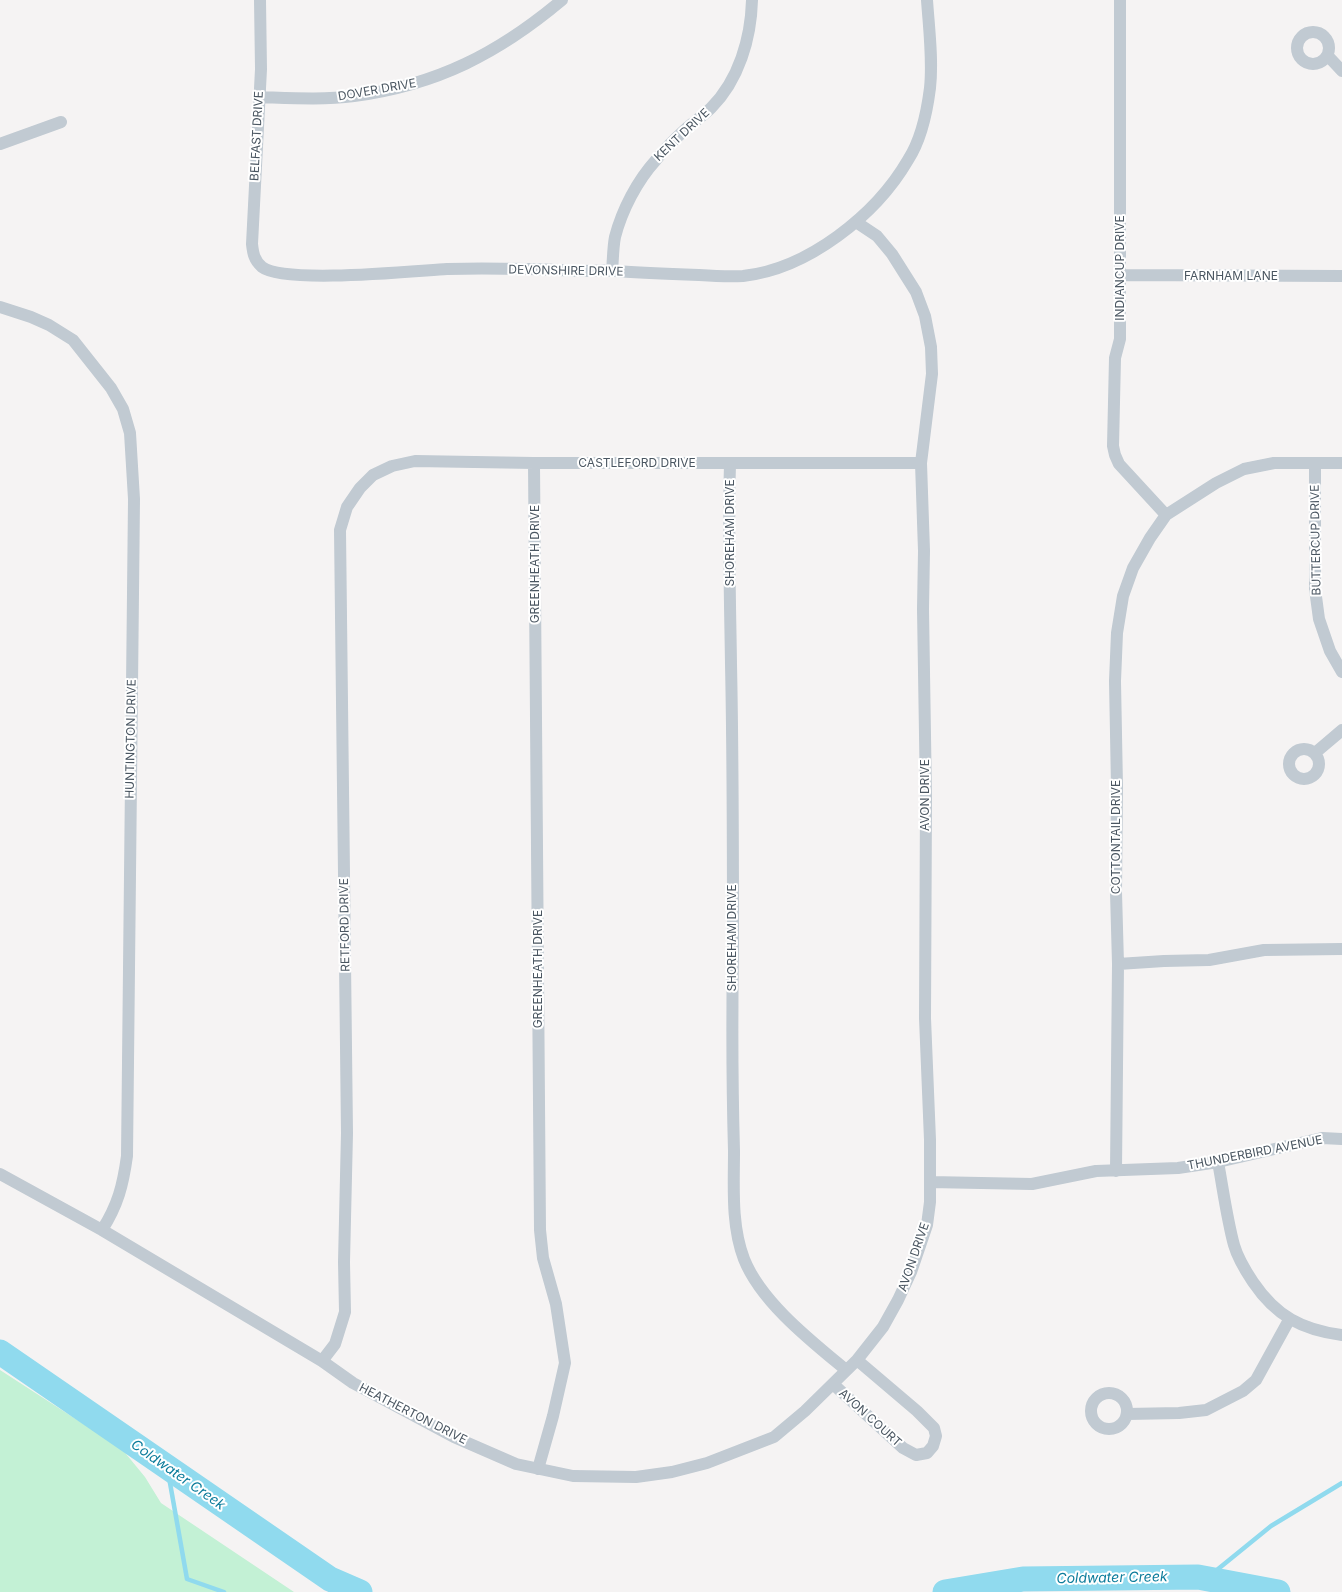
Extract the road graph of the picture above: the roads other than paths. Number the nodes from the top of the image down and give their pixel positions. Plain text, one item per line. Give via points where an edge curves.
1 (260, 0) edge
2 (562, 0) edge
3 (752, 0) edge
4 (927, 0) edge
5 (1120, 0) edge
6 (1328, 56) dead end
7 (1342, 71) edge
8 (259, 97) junction
9 (61, 122) dead end
10 (0, 144) edge
11 (856, 222) junction
12 (263, 267) joint
13 (612, 271) junction
14 (1120, 275) junction
15 (1342, 276) edge
16 (0, 307) edge
17 (534, 463) junction
18 (921, 463) junction
19 (1314, 463) junction
20 (1342, 463) edge
21 (730, 464) junction
22 (360, 488) joint
23 (1166, 515) junction
24 (1342, 672) edge
25 (1342, 730) edge
26 (1315, 753) dead end
27 (1342, 949) edge
28 (1118, 964) junction
29 (1342, 1139) edge
30 (1218, 1162) junction
31 (1116, 1171) junction
32 (0, 1174) edge
33 (930, 1182) junction
34 (102, 1230) junction
35 (1289, 1320) junction
36 (1342, 1335) edge
37 (857, 1360) junction
38 (322, 1361) junction
39 (846, 1370) junction
40 (833, 1384) junction
41 (1126, 1414) dead end
42 (538, 1469) junction

1 - 8 street, BELFAST DRIVE
2 - 8 street, DOVER DRIVE via 487,54 427,80 353,96
3 - 13 street, KENT DRIVE via 752,18 740,63 712,108 655,160 637,185 615,238
4 - 11 street, DEVONSHIRE DRIVE via 930,87 918,138 896,178 877,203
5 - 14 street, INDIANCUP DRIVE
6 - 7 street
8 - 12 street, BELFAST DRIVE via 252,244 254,258
9 - 10 street
11 - 13 street, DEVONSHIRE DRIVE via 837,238 809,253 779,267 744,276
11 - 18 street, AVON DRIVE via 877,236 892,254 916,292 925,316 932,374
12 - 13 street, DEVONSHIRE DRIVE via 290,275 479,269
14 - 15 street, FARNHAM LANE
14 - 23 street, INDIANCUP DRIVE via 1120,339 1116,358 1113,446 1120,464
16 - 34 street, HUNTINGTON DRIVE via 31,317 73,340 111,388 123,409 130,433 134,509 127,1156 120,1195
17 - 21 street, CASTLEFORD DRIVE
17 - 22 street, CASTLEFORD DRIVE via 415,460 373,475
17 - 42 street, GREENHEATH DRIVE via 540,1230 565,1363
18 - 21 street, CASTLEFORD DRIVE
18 - 33 street, AVON DRIVE via 925,1018
19 - 20 street
19 - 23 street via 1274,463 1244,469
19 - 24 street, BUTTERCUP DRIVE via 1316,597 1319,619 1330,651
21 - 39 street, SHOREHAM DRIVE via 732,1039 737,1237 744,1261 765,1296
22 - 38 street, RETFORD DRIVE via 347,507 340,530 347,1133 345,1312 335,1344
23 - 28 street, COTTONTAIL DRIVE via 1133,568 1123,596 1117,633
25 - 26 street
27 - 28 street via 1264,950 1209,960
28 - 31 street, COTTONTAIL DRIVE
29 - 30 street, THUNDERBIRD AVENUE via 1322,1138
30 - 31 street, THUNDERBIRD AVENUE
30 - 35 street via 1241,1266 1262,1295
31 - 33 street, THUNDERBIRD AVENUE via 1096,1171 1032,1184
32 - 34 street, HEATHERTON DRIVE
33 - 37 street, AVON DRIVE via 927,1225 911,1272 883,1327
34 - 38 street, HEATHERTON DRIVE
35 - 36 street
35 - 41 street via 1256,1380 1243,1391 1206,1410
37 - 39 street, AVON DRIVE
37 - 40 street, AVON COURT via 934,1428 933,1446 926,1453 916,1455 903,1448
38 - 42 street, HEATHERTON DRIVE via 353,1383 454,1437 516,1464
39 - 40 street, HEATHERTON DRIVE
40 - 42 street, HEATHERTON DRIVE via 774,1437 707,1463 636,1477 573,1476

